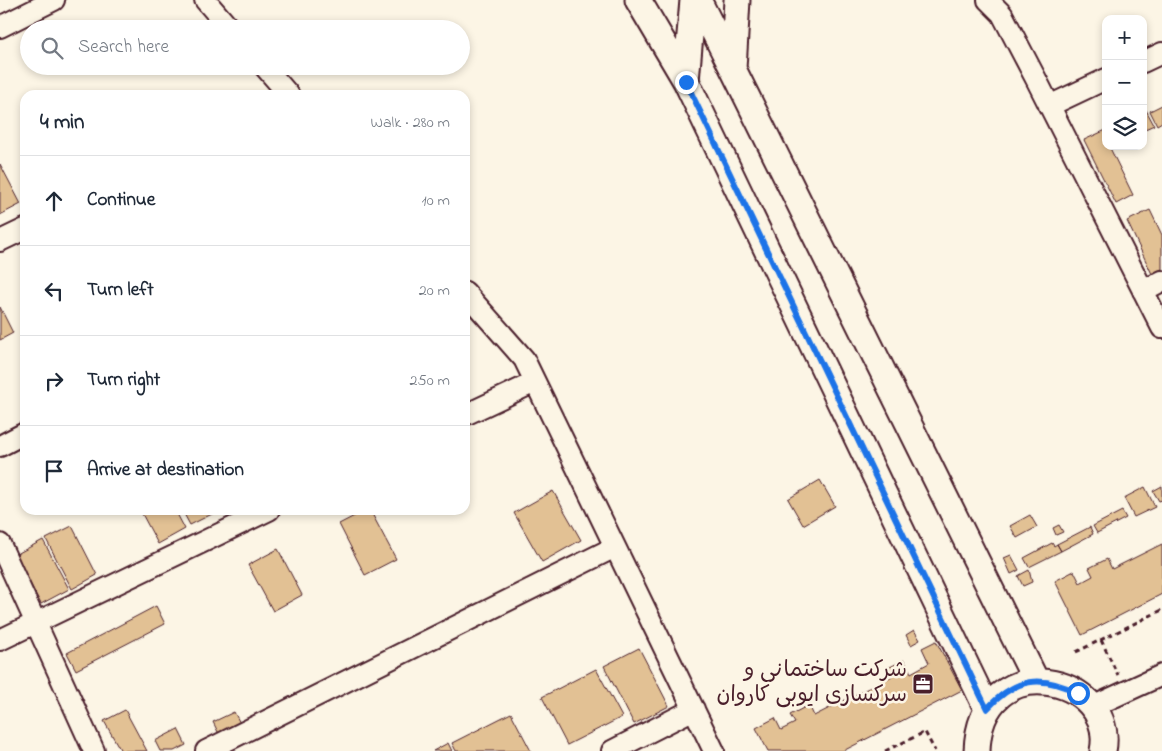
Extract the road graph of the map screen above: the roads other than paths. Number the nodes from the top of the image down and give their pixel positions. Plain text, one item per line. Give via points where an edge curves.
1 (54, 0) edge
2 (205, 0) edge
3 (638, 0) edge
4 (693, 0) edge
5 (698, 0) edge
6 (737, 0) edge
7 (988, 0) edge
8 (222, 20) edge
9 (0, 27) edge
10 (1162, 53) edge
11 (1147, 60) edge
12 (733, 69) junction
13 (272, 75) edge
14 (1102, 81) edge
15 (686, 82) junction
16 (285, 90) edge
17 (1049, 106) junction
18 (20, 231) edge
19 (0, 241) edge
20 (1162, 281) edge
21 (1143, 291) junction
22 (470, 298) edge
23 (1162, 328) edge
24 (535, 382) junction
25 (470, 414) edge
26 (20, 436) edge
27 (0, 446) edge
28 (260, 515) edge
29 (0, 544) edge
30 (615, 547) junction
31 (35, 623) junction
32 (0, 640) edge
33 (1162, 675) edge
34 (1036, 681) junction
35 (1092, 707) junction
36 (987, 709) junction
37 (694, 710) junction
38 (213, 750) edge
39 (94, 751) edge
40 (612, 751) edge
41 (714, 751) edge
42 (977, 751) edge
43 (1103, 751) edge

1 - 9 street
2 - 8 street
3 - 15 street
4 - 15 street
5 - 12 street
6 - 12 street
7 - 17 street via 1002,14
10 - 11 street
12 - 34 street
13 - 16 street
14 - 17 street
15 - 36 street
17 - 21 street
18 - 19 street
20 - 21 street
21 - 23 street
22 - 24 street via 524,359
24 - 25 street
24 - 30 street
26 - 27 street
28 - 31 street
29 - 31 street
30 - 37 street
30 - 38 street
31 - 32 street
31 - 39 street
33 - 35 street
34 - 35 street via 1060,684 1078,693
34 - 36 street via 1019,684 1001,694
35 - 43 street via 1102,726
36 - 42 street via 978,729
37 - 40 street
37 - 41 street

